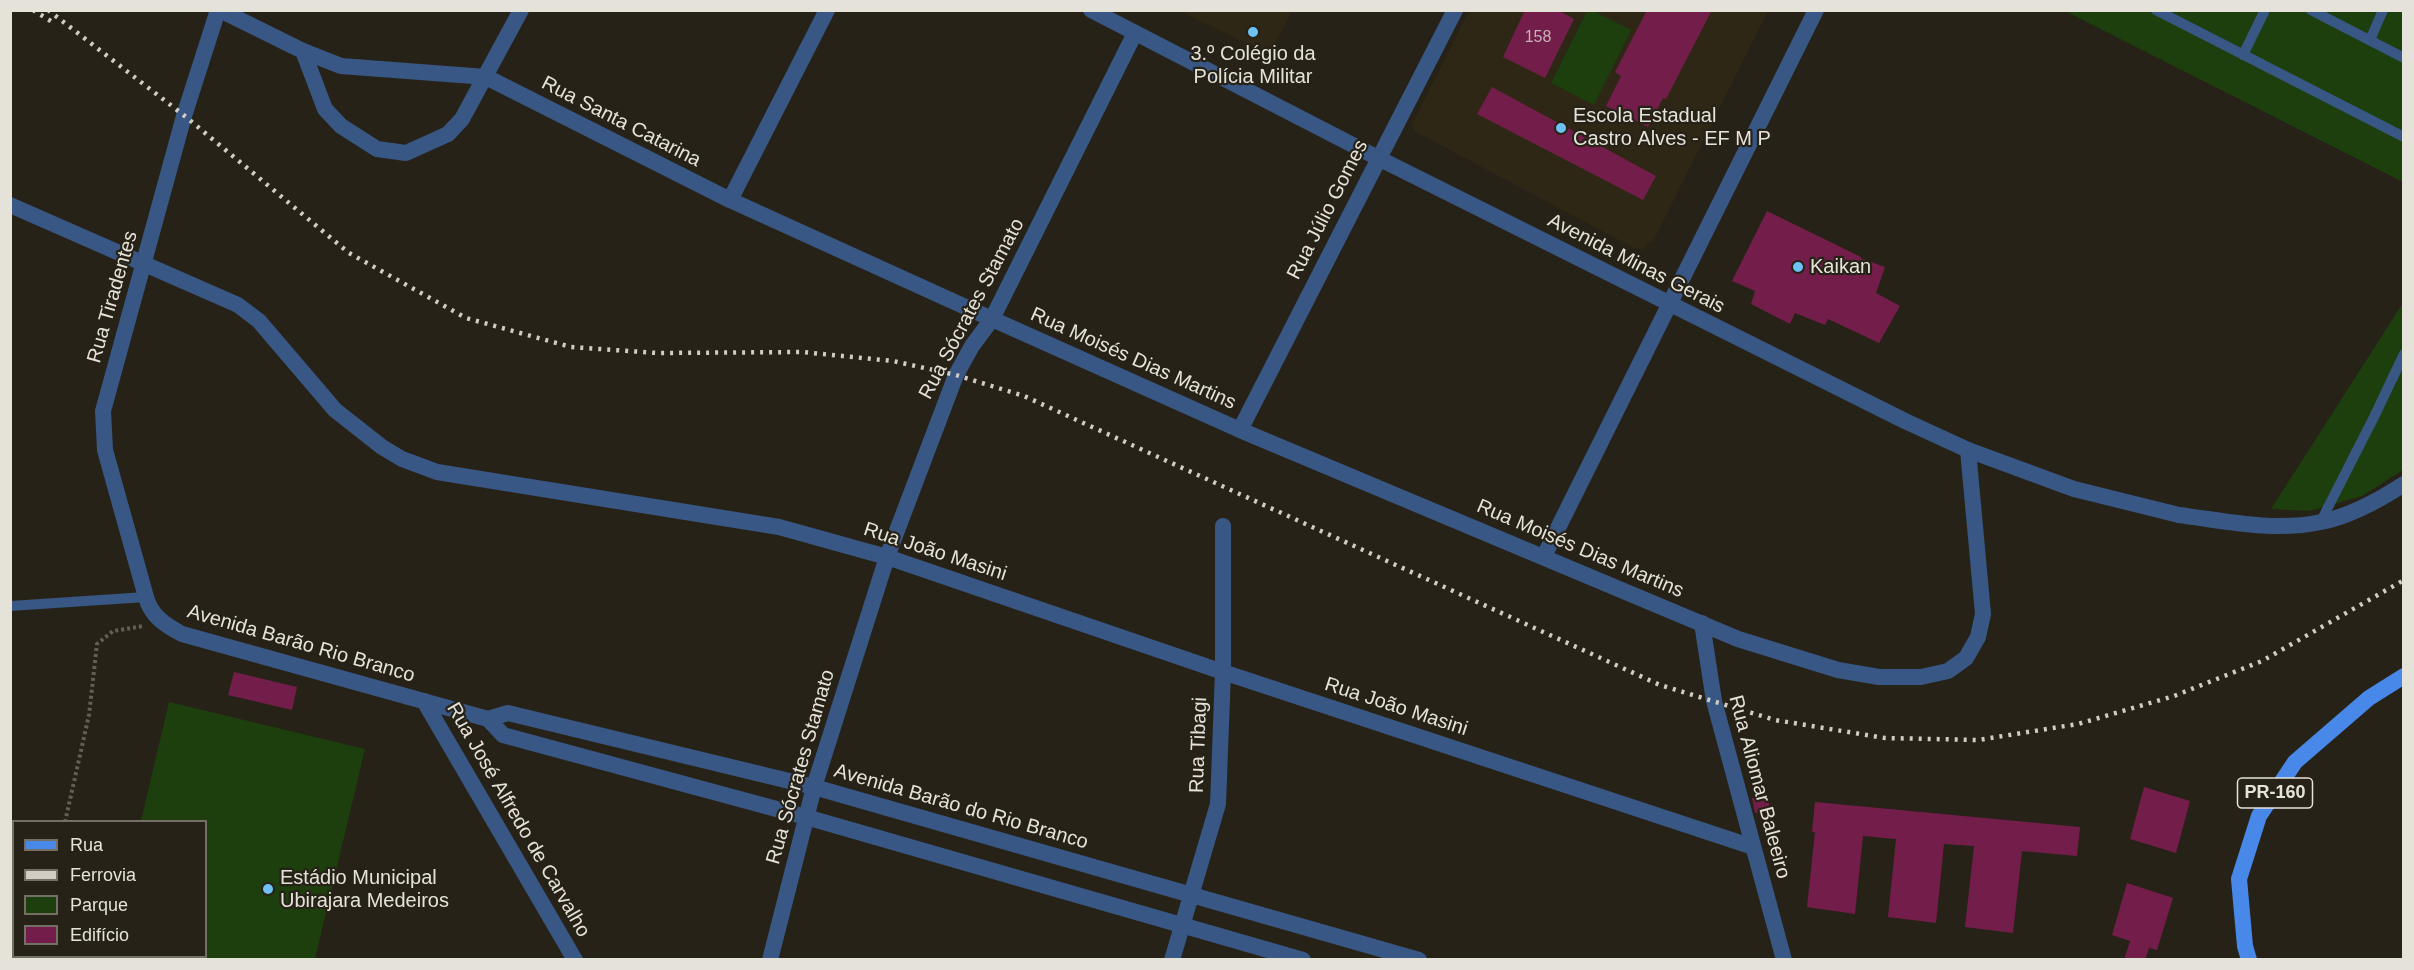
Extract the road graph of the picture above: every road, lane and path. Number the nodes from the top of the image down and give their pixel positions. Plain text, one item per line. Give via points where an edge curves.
1 (219, 10) edge
2 (520, 10) edge
3 (827, 10) edge
4 (1090, 10) edge
5 (1455, 10) edge
6 (1816, 10) edge
7 (2156, 10) edge
8 (2265, 10) edge
9 (2311, 10) edge
10 (2383, 10) edge
11 (1135, 33) junction
12 (2370, 40) junction
13 (303, 51) junction
14 (2243, 55) junction
15 (2403, 58) edge
16 (486, 77) junction
17 (2403, 137) edge
18 (1378, 158) junction
19 (730, 200) junction
20 (10, 205) edge
21 (144, 265) junction
22 (1670, 304) junction
23 (992, 319) junction
24 (2403, 354) edge
25 (1240, 430) junction
26 (1968, 450) junction
27 (2403, 484) edge
28 (2319, 523) junction
29 (1223, 526) dead end
30 (1544, 556) junction
31 (887, 557) junction
32 (146, 597) junction
33 (10, 606) edge
34 (162, 623) junction
35 (1702, 623) junction
36 (1223, 672) junction
37 (2403, 676) edge
38 (424, 701) junction
39 (488, 719) junction
40 (814, 787) junction
41 (806, 817) junction
42 (65, 820) edge
43 (1753, 847) junction
44 (1191, 895) junction
45 (1182, 926) junction
46 (575, 960) edge
47 (770, 960) edge
48 (1172, 960) edge
49 (1303, 960) edge
50 (1419, 960) edge
51 (1784, 960) edge
52 (2249, 960) edge

1 - 13 street, Rua Santa Catarina
1 - 21 street, Rua Tiradentes via 184,116
2 - 16 street
3 - 19 street
4 - 11 street, Avenida Minas Gerais
5 - 18 street, Rua Júlio Gomes
6 - 22 street
7 - 14 lane
8 - 14 lane
9 - 12 lane
10 - 12 lane
11 - 18 street, Avenida Minas Gerais
11 - 23 street, Rua Sócrates Stamato
12 - 15 lane
13 - 16 street, Rua Santa Catarina via 341,66
13 - 16 street via 325,109 341,126 377,149 406,153 448,134 462,119
14 - 17 lane
16 - 19 street, Rua Santa Catarina
18 - 22 street, Avenida Minas Gerais
18 - 25 street, Rua Júlio Gomes
19 - 23 street, Rua Santa Catarina
20 - 21 street, Rua João Masini
21 - 31 street, Rua João Masini via 245,310 259,321 335,410 402,459 436,472 779,527
21 - 32 street, Rua Tiradentes via 103,411 105,450
22 - 26 street, Avenida Minas Gerais
22 - 30 street
23 - 25 street, Rua Moisés Dias Martins
23 - 31 street, Rua Sócrates Stamato via 956,375
24 - 28 lane
25 - 30 street, Rua Moisés Dias Martins
26 - 28 street, Avenida Minas Gerais via 2074,489 2180,515 2271,526
26 - 35 street, Rua Moisés Dias Martins via 1983,614 1978,637 1966,658 1948,671 1921,677 1879,677 1838,670 1738,639
27 - 28 street, Avenida Minas Gerais via 2377,502
29 - 36 street, Rua Tibagi
30 - 35 street, Rua Moisés Dias Martins
31 - 36 street, Rua João Masini
31 - 40 street, Rua Sócrates Stamato
32 - 33 lane
32 - 34 street, Avenida Barão Rio Branco
34 - 38 street, Avenida Barão Rio Branco via 182,634
34 - 42 path via 113,631 97,644 89,715
35 - 43 street, Rua Aliomar Baleeiro via 1714,701
36 - 43 street, Rua João Masini
36 - 44 street, Rua Tibagi via 1218,804
37 - 52 main road, PR-160 via 2369,698 2295,762 2259,816 2239,879
38 - 39 street, Avenida Barão do Rio Branco
38 - 46 street, Rua José Alfredo de Carvalho
39 - 40 street, Avenida Barão do Rio Branco via 508,713
39 - 41 street, Avenida Barão do Rio Branco via 503,735
40 - 41 street, Rua Sócrates Stamato
40 - 44 street, Avenida Barão do Rio Branco
41 - 45 street, Avenida Barão do Rio Branco
41 - 47 street, Rua Sócrates Stamato
43 - 51 street, Rua Aliomar Baleeiro
44 - 45 street, Rua Tibagi
44 - 50 street, Avenida Barão do Rio Branco
45 - 48 street, Rua Tibagi
45 - 49 street, Avenida Barão do Rio Branco

